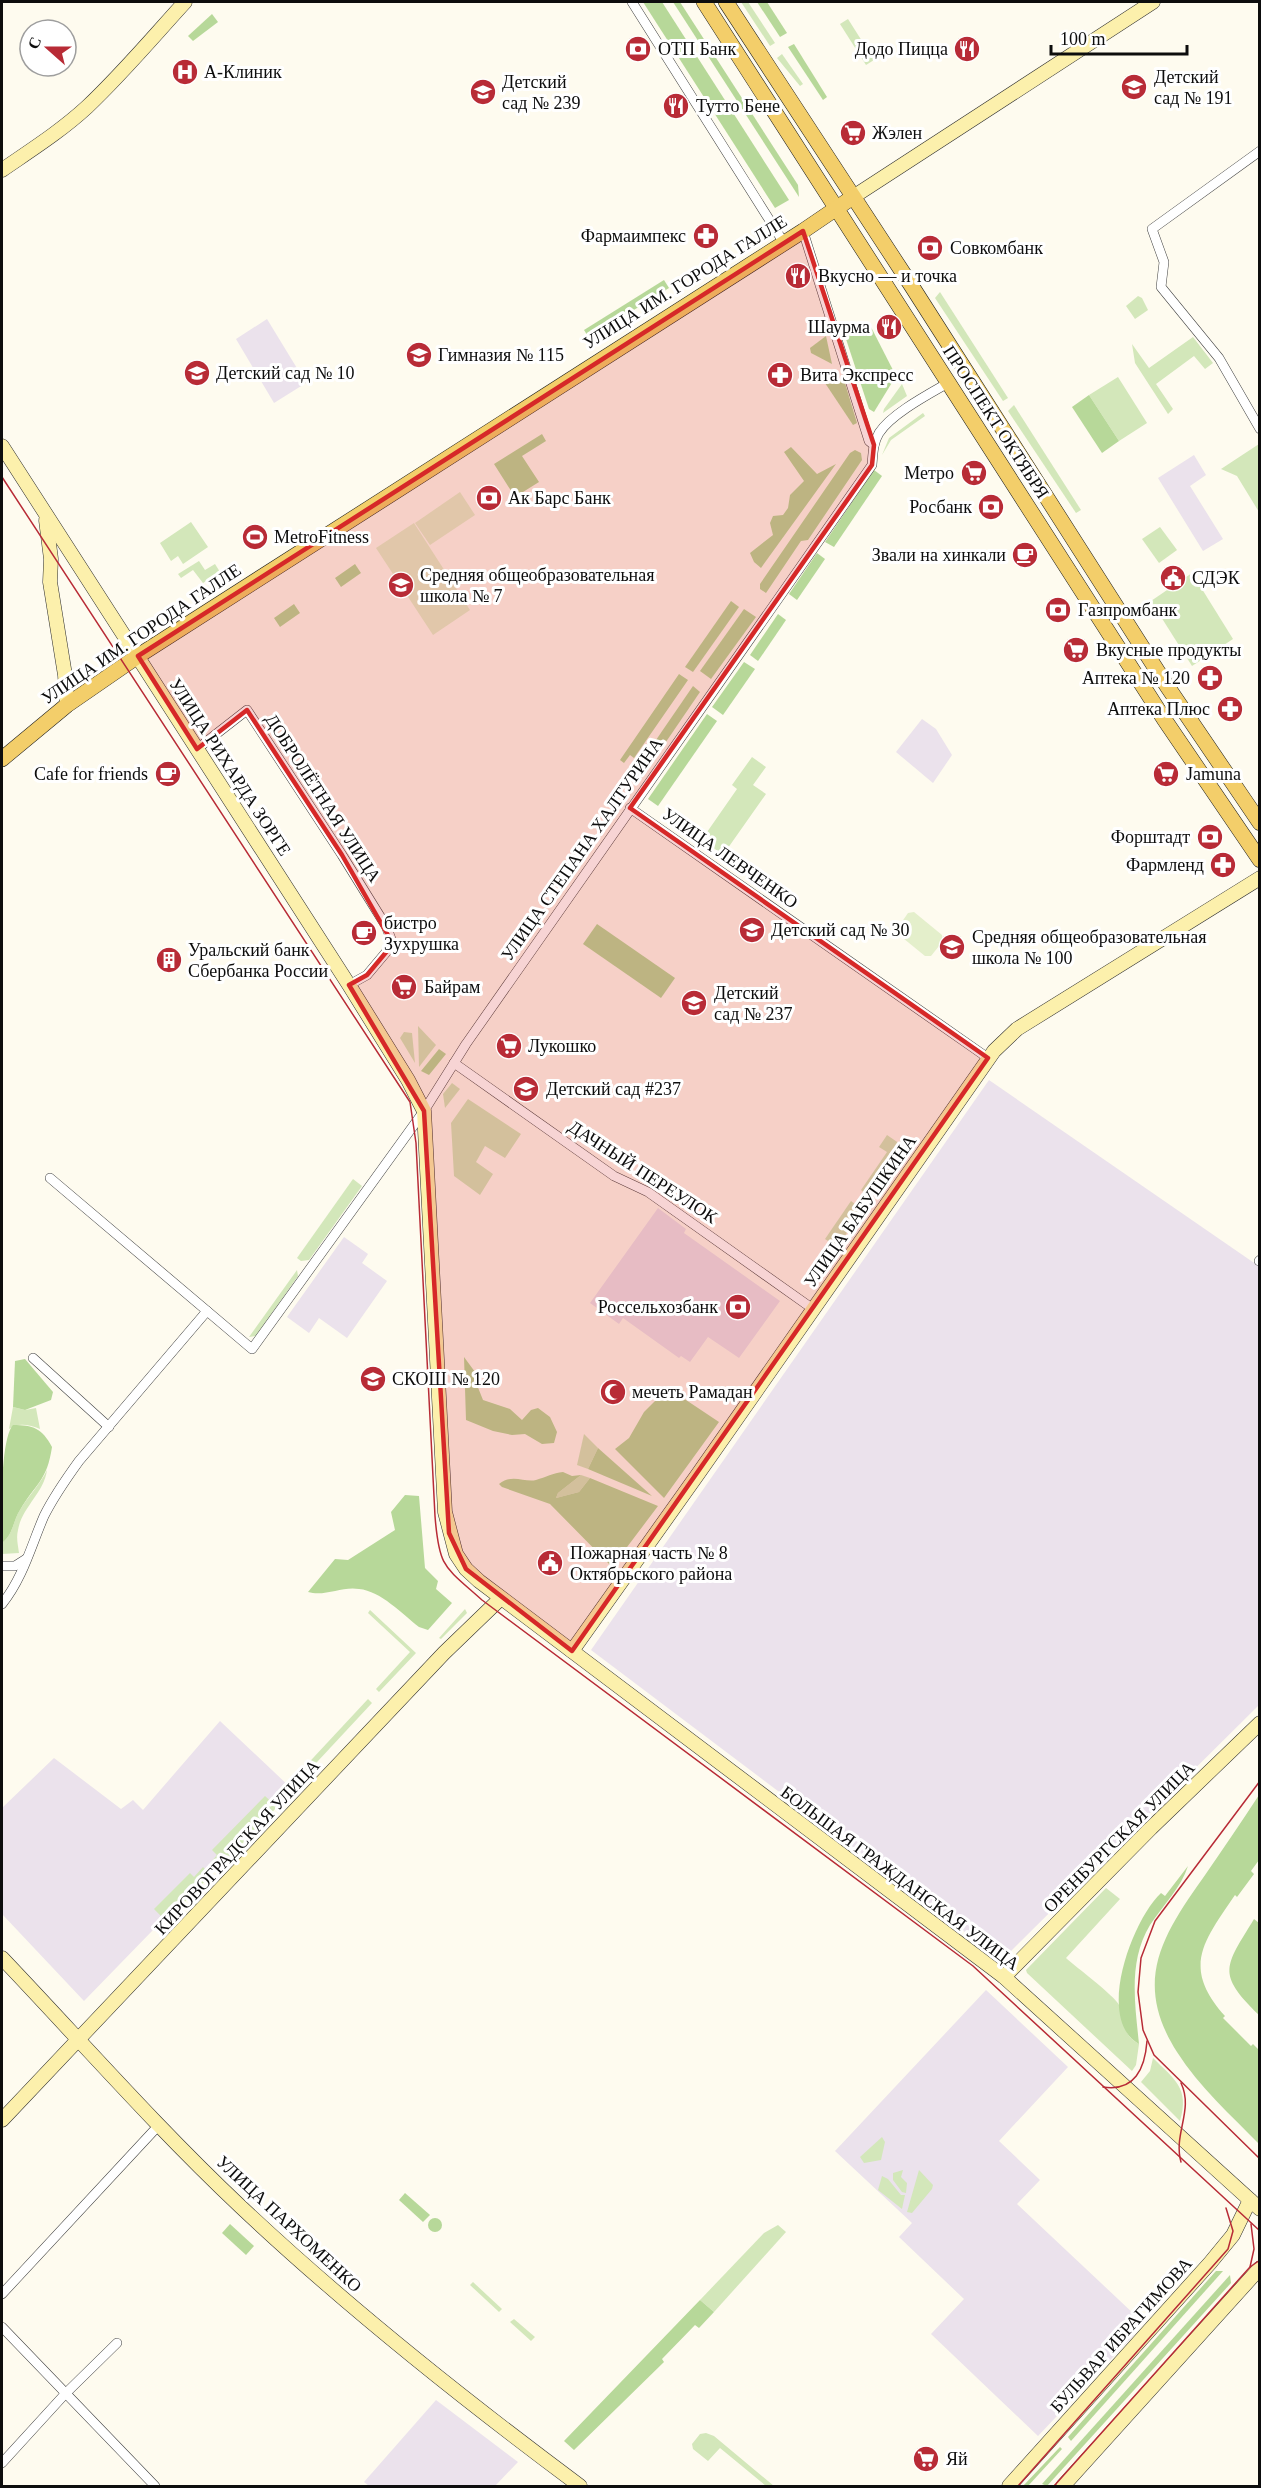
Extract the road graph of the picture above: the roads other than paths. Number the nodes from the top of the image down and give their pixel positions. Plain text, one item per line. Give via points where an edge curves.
1 (185, 2) edge
2 (632, 2) edge
3 (704, 2) edge
4 (726, 2) edge
5 (1153, 2) edge
6 (796, 112) junction
7 (781, 121) junction
8 (1260, 151) edge
9 (2, 170) edge
10 (853, 196) junction
11 (836, 208) junction
12 (803, 231) junction
13 (784, 243) junction
14 (911, 285) junction
15 (893, 296) junction
16 (948, 382) junction
17 (1260, 429) edge
18 (874, 445) junction
19 (2, 446) edge
20 (46, 515) junction
21 (138, 656) junction
22 (67, 705) junction
23 (197, 749) junction
24 (2, 759) edge
25 (1227, 777) junction
26 (1209, 787) junction
27 (630, 808) junction
28 (1260, 823) edge
29 (1260, 860) edge
30 (1260, 878) edge
31 (349, 985) junction
32 (988, 1058) junction
33 (454, 1063) junction
34 (424, 1111) junction
35 (50, 1178) dead end
36 (813, 1309) junction
37 (207, 1311) junction
38 (33, 1358) dead end
39 (109, 1427) junction
40 (26, 1560) junction
41 (2, 1566) edge
42 (500, 1599) junction
43 (2, 1604) edge
44 (572, 1650) junction
45 (1260, 1723) edge
46 (2, 1958) edge
47 (1004, 1977) junction
48 (79, 2040) junction
49 (2, 2120) edge
50 (159, 2126) junction
51 (1255, 2205) edge
52 (1260, 2268) edge
53 (2, 2294) edge
54 (2, 2328) edge
55 (117, 2343) dead end
56 (65, 2394) junction
57 (2, 2463) edge
58 (155, 2487) edge
59 (580, 2487) edge
60 (1009, 2487) edge
61 (1063, 2487) edge

1 - 9 main road via 87,107
2 - 13 street
3 - 7 main road, ПРОСПЕКТ ОКТЯБРЯ
4 - 6 main road, ПРОСПЕКТ ОКТЯБРЯ
5 - 10 main road, УЛИЦА ИМ. ГОРОДА ГАЛЛЕ
6 - 7 main road
6 - 10 main road, ПРОСПЕКТ ОКТЯБРЯ
7 - 11 main road, ПРОСПЕКТ ОКТЯБРЯ
8 - 17 street via 1152,229 1164,262 1161,287 1219,358
10 - 11 main road, УЛИЦА ИМ. ГОРОДА ГАЛЛЕ
10 - 14 main road, ПРОСПЕКТ ОКТЯБРЯ
11 - 12 main road, УЛИЦА ИМ. ГОРОДА ГАЛЛЕ
11 - 15 main road, ПРОСПЕКТ ОКТЯБРЯ
12 - 13 main road, УЛИЦА ИМ. ГОРОДА ГАЛЛЕ
12 - 18 street via 869,441
13 - 21 main road, УЛИЦА ИМ. ГОРОДА ГАЛЛЕ
14 - 15 main road
14 - 25 main road, ПРОСПЕКТ ОКТЯБРЯ
15 - 16 main road, ПРОСПЕКТ ОКТЯБРЯ
16 - 18 street, УЛИЦА СТЕПАНА ХАЛТУРИНА via 887,424
16 - 26 main road, ПРОСПЕКТ ОКТЯБРЯ
18 - 27 street, УЛИЦА СТЕПАНА ХАЛТУРИНА via 872,465
19 - 20 main road, УЛИЦА РИХАРДА ЗОРГЕ
20 - 21 main road, УЛИЦА РИХАРДА ЗОРГЕ
20 - 22 main road via 50,582
21 - 22 main road, УЛИЦА ИМ. ГОРОДА ГАЛЛЕ
21 - 23 main road, УЛИЦА РИХАРДА ЗОРГЕ
22 - 24 main road, УЛИЦА ИМ. ГОРОДА ГАЛЛЕ
23 - 31 main road, УЛИЦА РИХАРДА ЗОРГЕ
23 - 31 street, ДОБРОЛЁТНАЯ УЛИЦА via 247,710 386,926 393,944 366,975
25 - 26 main road
25 - 28 main road, ПРОСПЕКТ ОКТЯБРЯ
26 - 29 main road, ПРОСПЕКТ ОКТЯБРЯ
27 - 32 street, УЛИЦА ЛЕВЧЕНКО
27 - 33 street, УЛИЦА СТЕПАНА ХАЛТУРИНА
30 - 32 main road, УЛИЦА БАБУШКИНА via 1017,1029
31 - 34 main road, УЛИЦА РИХАРДА ЗОРГЕ
32 - 36 main road, УЛИЦА БАБУШКИНА
33 - 34 street, УЛИЦА СТЕПАНА ХАЛТУРИНА
33 - 36 street, ДАЧНЫЙ ПЕРЕУЛОК via 614,1176 648,1192
34 - 37 street, УЛИЦА СТЕПАНА ХАЛТУРИНА via 252,1349
34 - 42 main road, БОЛЬШАЯ ГРАЖДАНСКАЯ УЛИЦА via 445,1512 453,1543 466,1569
35 - 37 street
36 - 44 main road, УЛИЦА БАБУШКИНА
37 - 39 street
38 - 39 street
39 - 40 street via 61,1486
40 - 41 street via 15,1566
40 - 43 street via 17,1585
42 - 44 main road, БОЛЬШАЯ ГРАЖДАНСКАЯ УЛИЦА
42 - 48 main road, КИРОВОГРАДСКАЯ УЛИЦА via 444,1653
44 - 47 main road, БОЛЬШАЯ ГРАЖДАНСКАЯ УЛИЦА
45 - 47 main road, ОРЕНБУРГСКАЯ УЛИЦА
46 - 48 main road, УЛИЦА ПАРХОМЕНКО
47 - 51 main road, БОЛЬШАЯ ГРАЖДАНСКАЯ УЛИЦА
48 - 49 main road, КИРОВОГРАДСКАЯ УЛИЦА
48 - 50 main road, УЛИЦА ПАРХОМЕНКО
50 - 53 street
50 - 59 main road, УЛИЦА ПАРХОМЕНКО via 241,2207 362,2316
51 - 60 main road, БУЛЬВАР ИБРАГИМОВА via 1210,2263
52 - 61 main road
54 - 56 street
55 - 56 street
56 - 57 street
56 - 58 street

